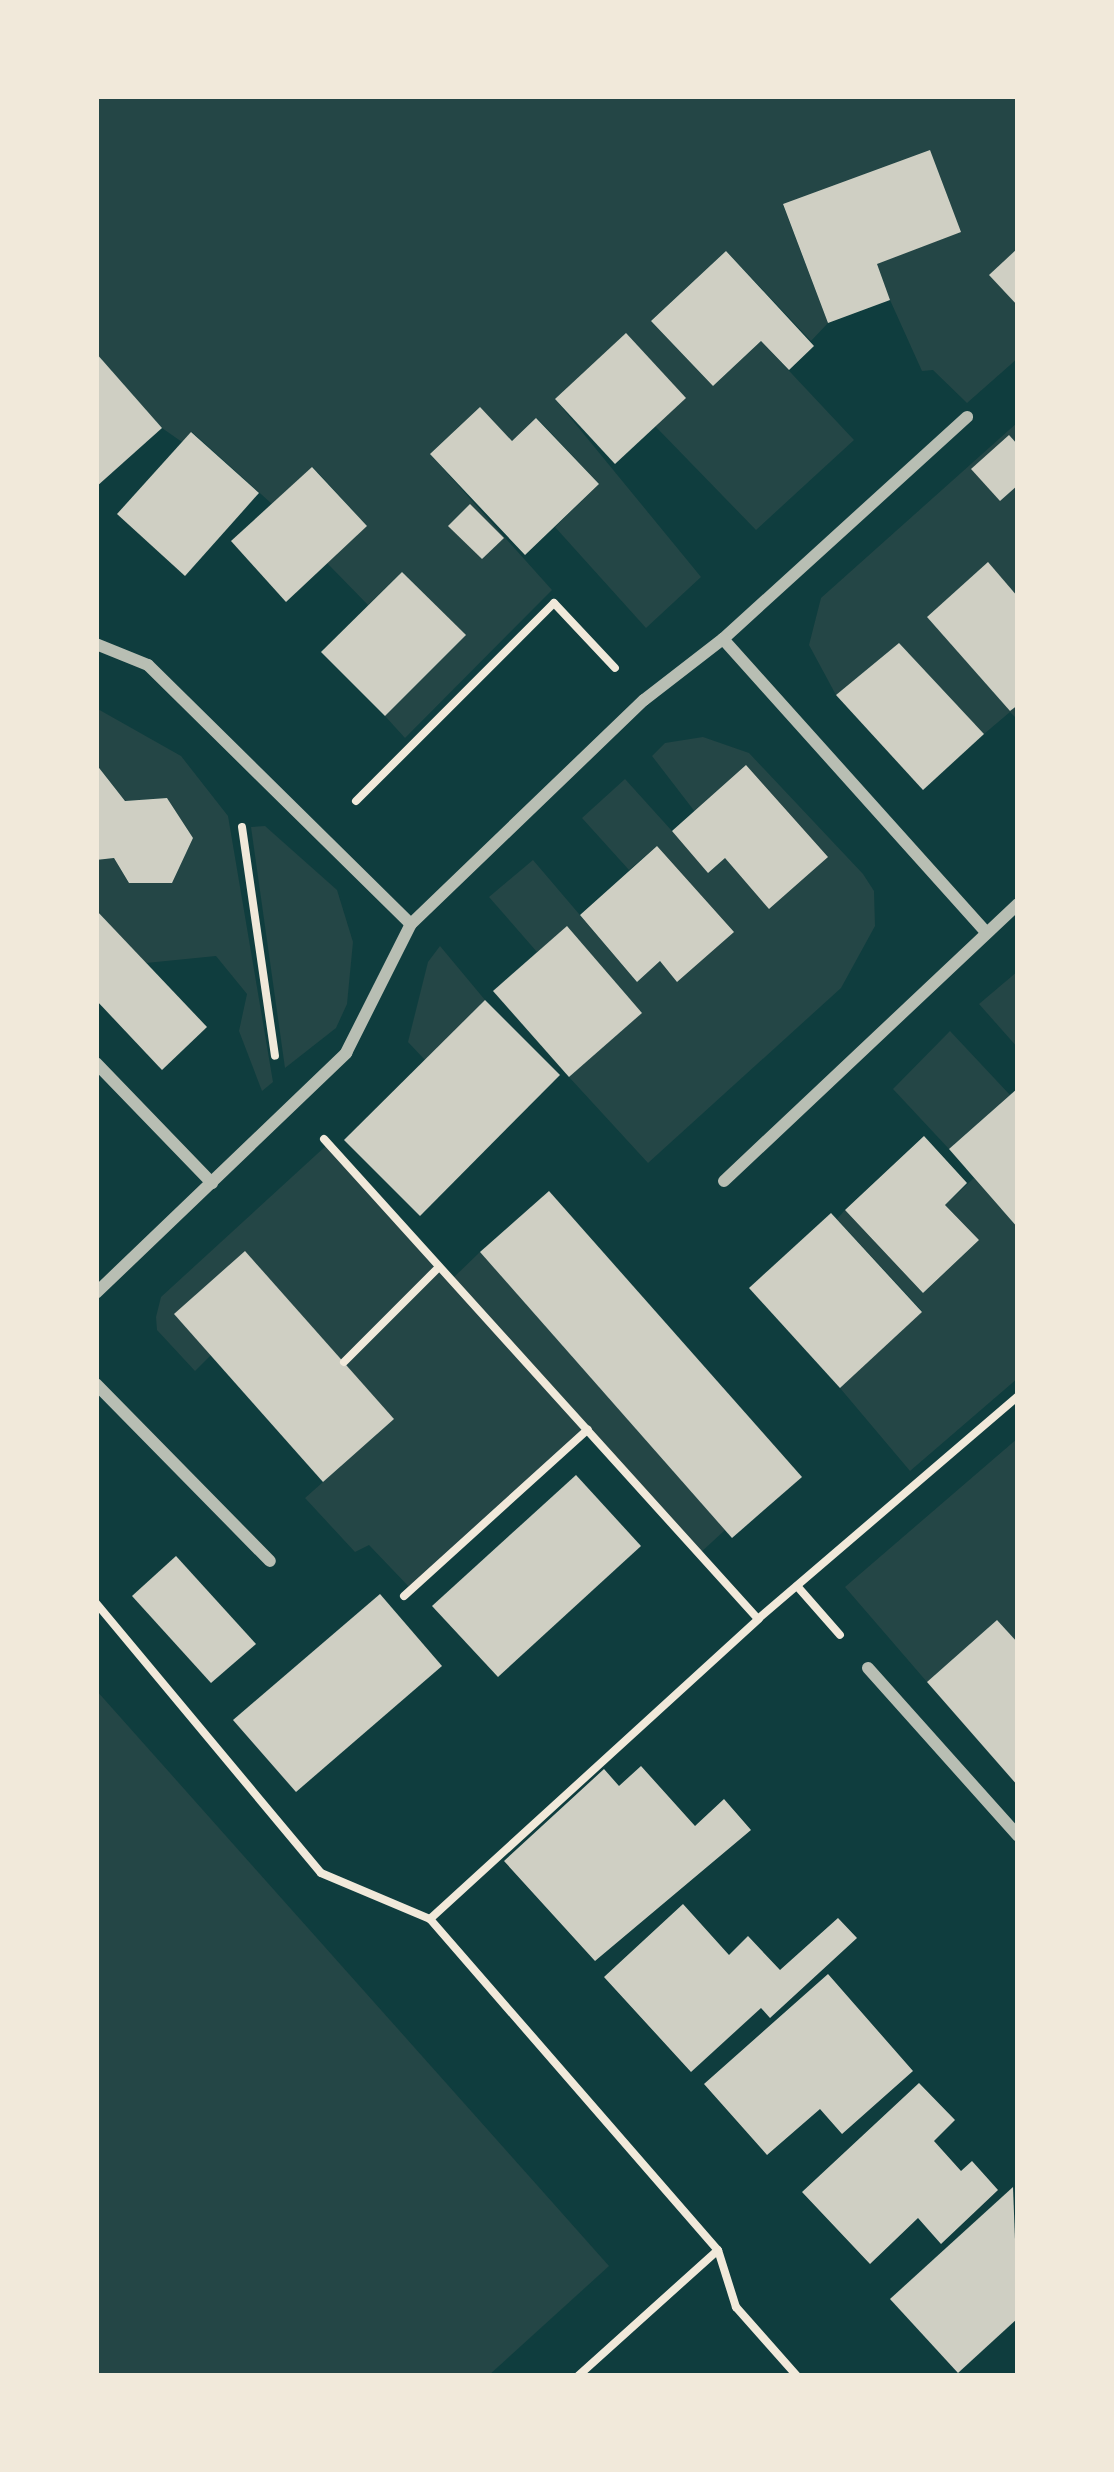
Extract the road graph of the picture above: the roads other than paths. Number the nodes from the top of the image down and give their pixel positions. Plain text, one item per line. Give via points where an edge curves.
1 (968, 417) dead end
2 (724, 639) junction
3 (96, 644) edge
4 (1018, 904) edge
5 (411, 924) junction
6 (985, 931) junction
7 (96, 1063) edge
8 (724, 1181) dead end
9 (212, 1183) junction
10 (96, 1294) edge
11 (96, 1384) edge
12 (270, 1561) dead end
13 (868, 1668) road end
14 (1018, 1836) edge

1 - 2 street
2 - 5 street via 644,700
2 - 6 street
3 - 5 street via 148,665
4 - 6 street
5 - 9 street via 346,1053
6 - 8 street
7 - 9 street
9 - 10 street
11 - 12 street
13 - 14 street

